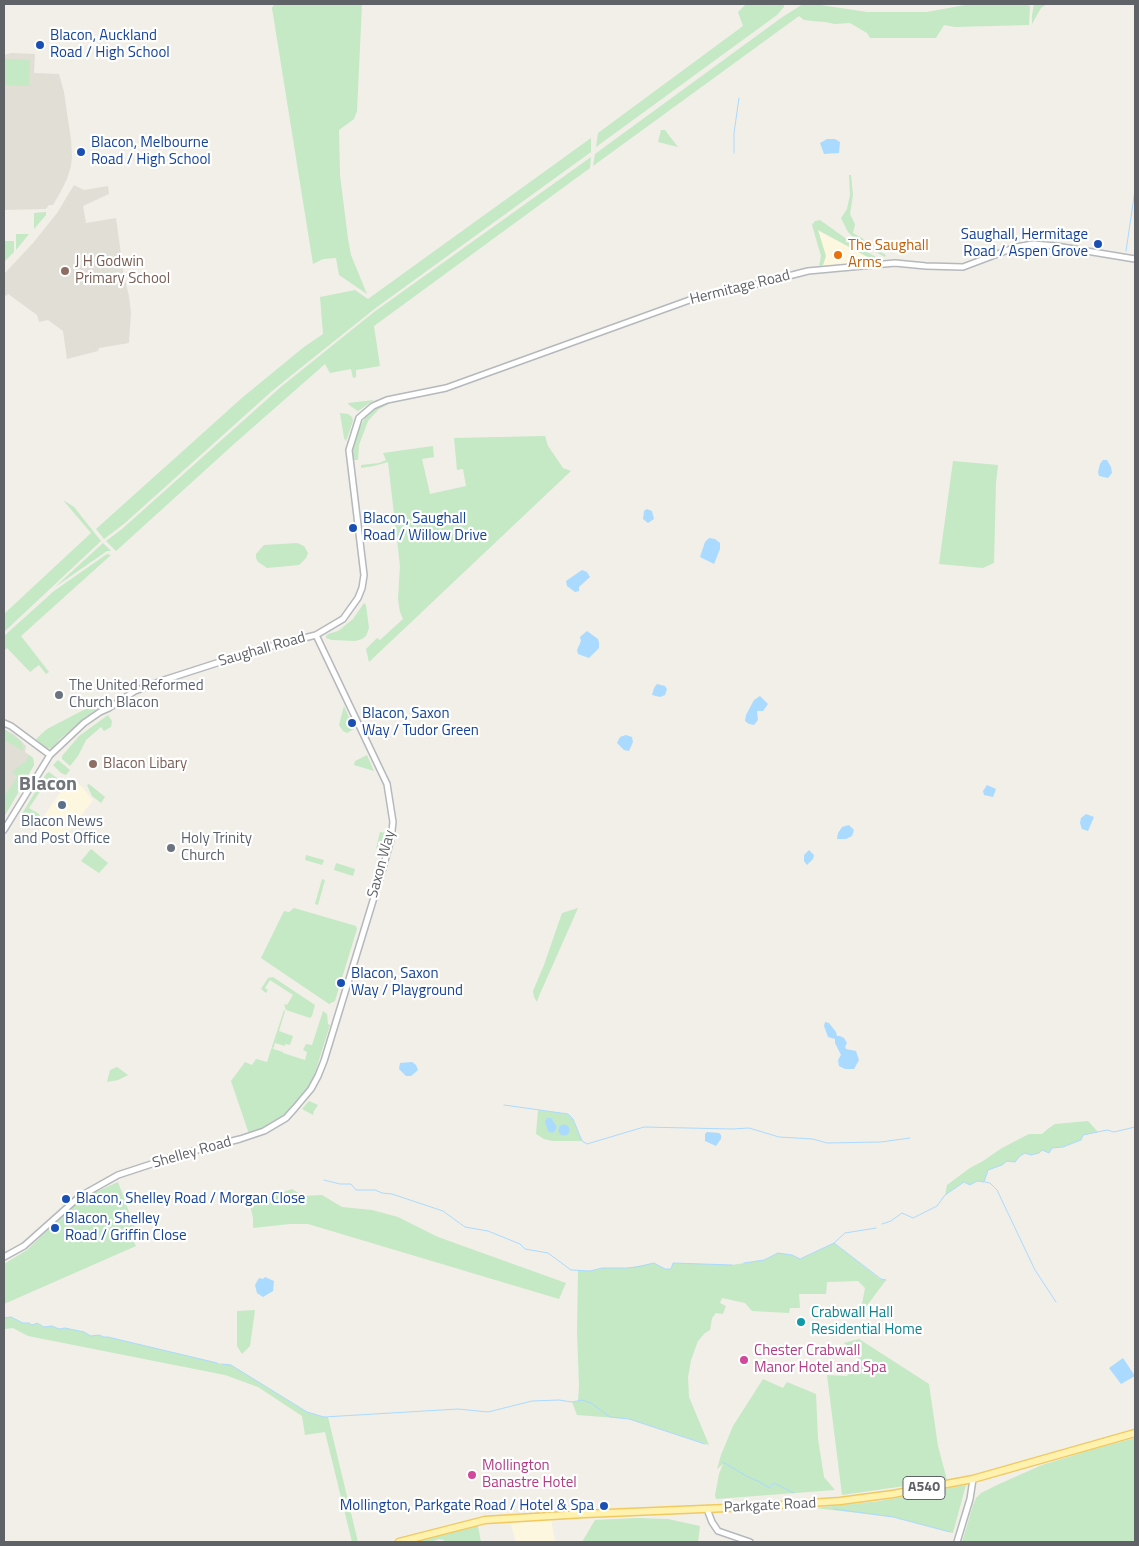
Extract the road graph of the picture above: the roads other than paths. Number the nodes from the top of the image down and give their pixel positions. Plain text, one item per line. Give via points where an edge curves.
1 (1135, 259) edge
2 (359, 418) joint
3 (316, 635) junction
4 (4, 723) edge
5 (50, 755) junction
6 (4, 830) edge
7 (337, 1014) joint
8 (4, 1257) edge
9 (1135, 1433) edge
10 (973, 1479) junction
11 (707, 1509) junction
12 (399, 1542) edge
13 (750, 1542) edge
14 (957, 1542) edge

1 - 2 street, Hermitage Road via 1033,244 1016,247 964,267 895,264 808,271 695,298 446,388 386,400
2 - 3 street, Saughall Road via 349,450 364,575 362,588 343,619
3 - 5 street, Saughall Road via 260,648 135,691 84,723
3 - 7 street, Saxon Way via 386,784 393,822 383,868
4 - 5 street
5 - 6 street, Saughall Road
7 - 8 street, Shelley Road via 318,1076 286,1118 264,1131 118,1175 79,1197 24,1246
9 - 10 main road, Parkgate Road / A540
10 - 11 main road, Parkgate Road / A540 via 840,1501
10 - 14 street
11 - 12 main road, Parkgate Road / A540 via 485,1520
11 - 13 street via 718,1531

